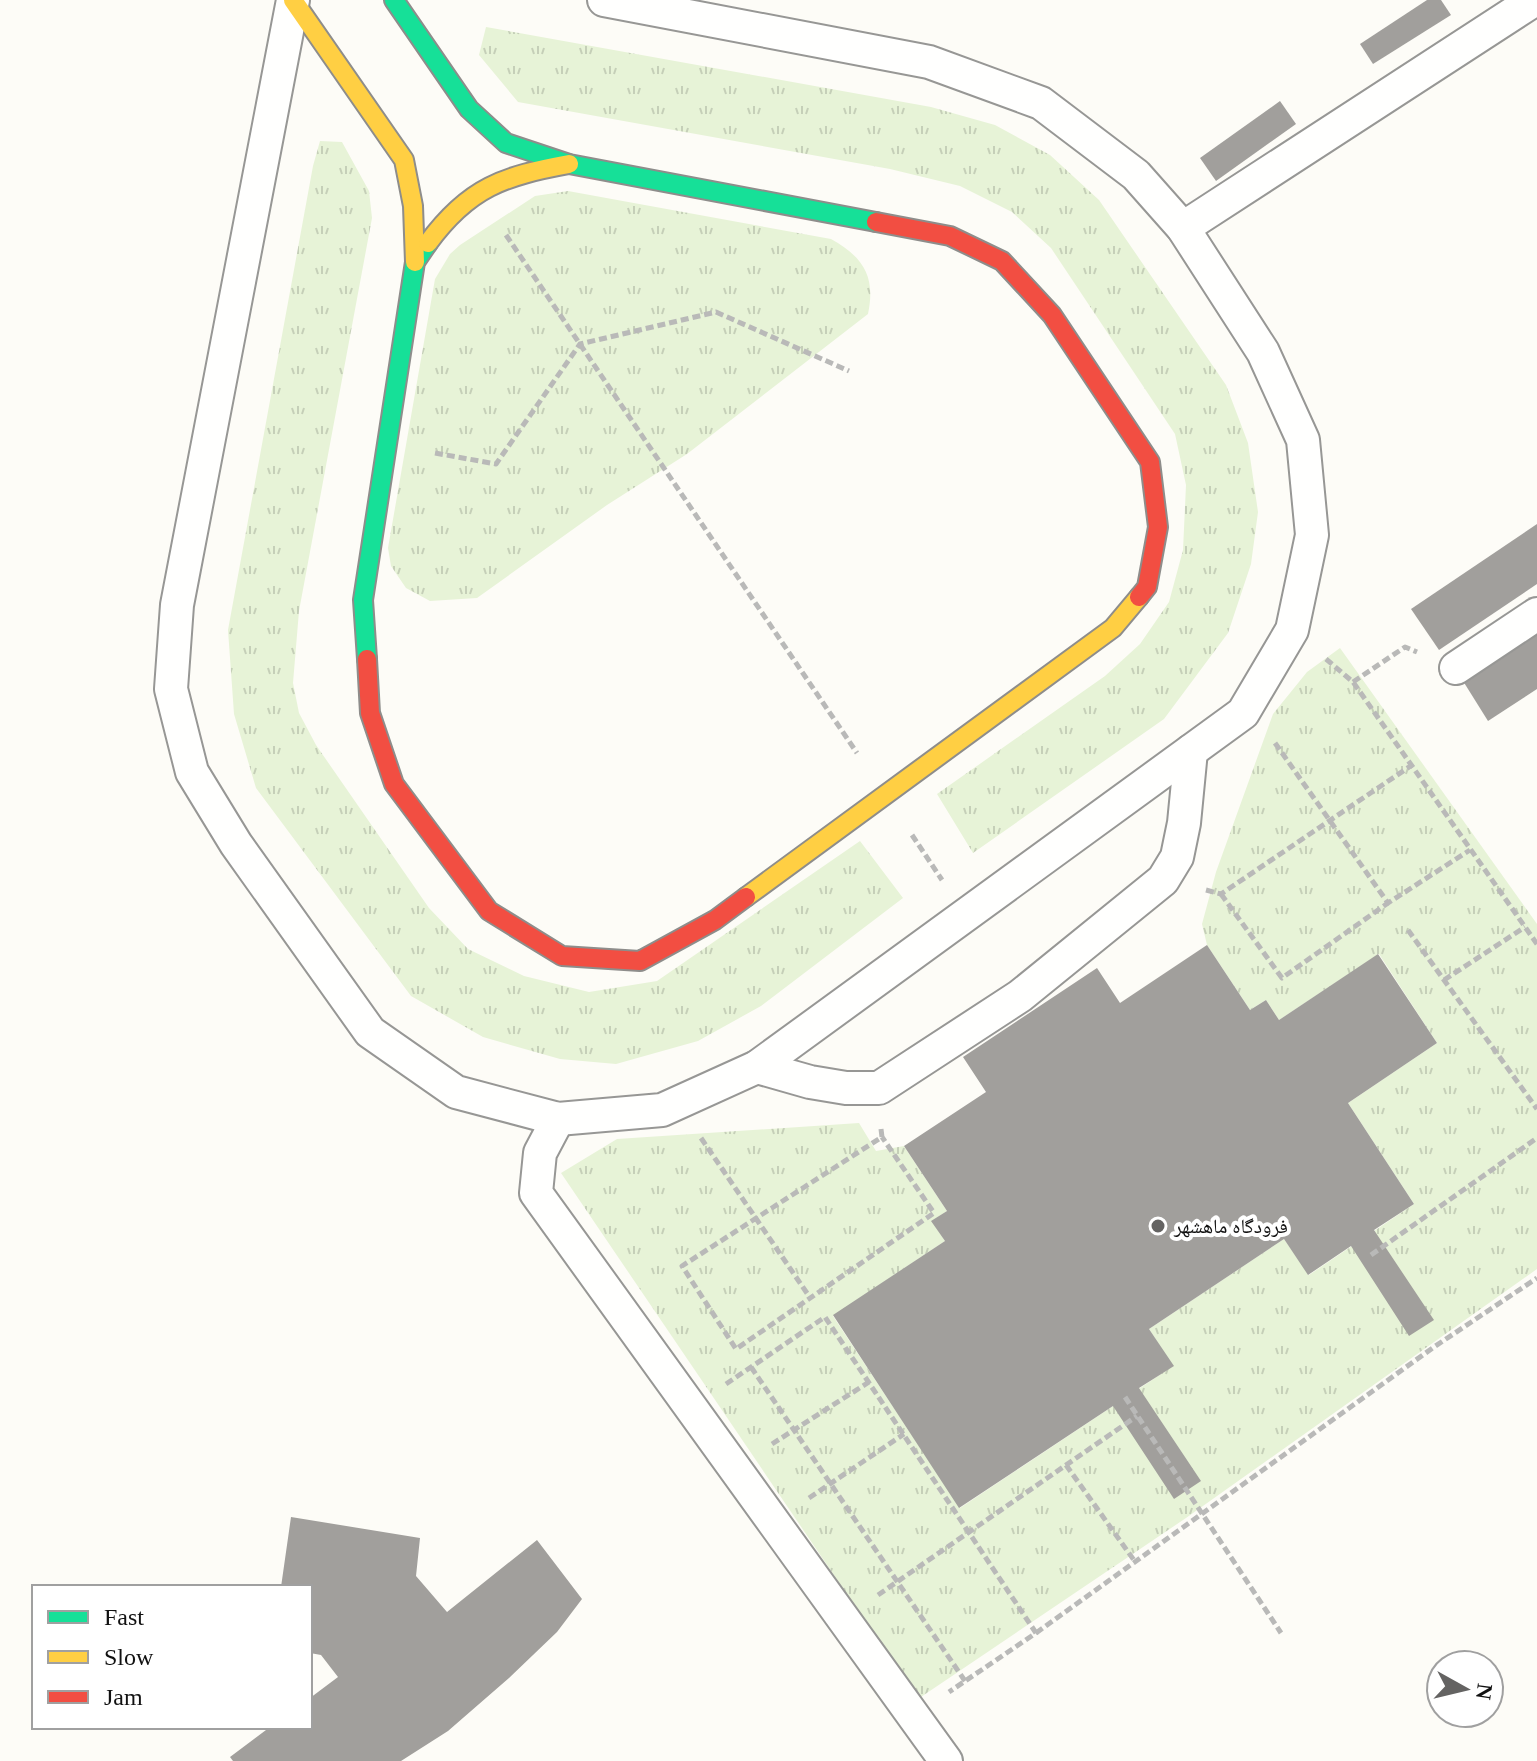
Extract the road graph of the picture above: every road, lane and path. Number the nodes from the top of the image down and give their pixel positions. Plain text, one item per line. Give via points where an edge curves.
1 (293, 0) edge
2 (394, 0) edge
3 (604, 0) edge
4 (1534, 0) edge
5 (569, 164) junction
6 (478, 195) junction
7 (1183, 228) junction
8 (415, 262) junction
9 (580, 344) junction
10 (849, 371) dead end
11 (386, 444) junction
12 (1537, 614) edge
13 (1292, 630) junction
14 (1456, 668) joint
15 (1353, 682) junction
16 (1243, 713) junction
17 (1191, 751) junction
18 (1412, 765) junction
19 (885, 795) junction
20 (1329, 820) junction
21 (1470, 850) junction
22 (1163, 880) junction
23 (1221, 894) junction
24 (1388, 903) junction
25 (965, 915) junction
26 (1525, 927) junction
27 (1408, 930) dead end
28 (1537, 944) edge
29 (1444, 980) junction
30 (757, 1067) junction
31 (879, 1088) junction
32 (676, 1104) junction
33 (1537, 1109) edge
34 (558, 1119) junction
35 (882, 1137) junction
36 (1537, 1138) edge
37 (757, 1218) junction
38 (1371, 1255) dead end
39 (1537, 1278) edge
40 (811, 1299) junction
41 (751, 1367) junction
42 (869, 1382) junction
43 (1125, 1397) dead end
44 (692, 1406) junction
45 (1137, 1416) junction
46 (793, 1430) junction
47 (904, 1434) junction
48 (1066, 1465) junction
49 (735, 1467) junction
50 (830, 1484) junction
51 (1203, 1515) junction
52 (774, 1521) junction
53 (969, 1533) junction
54 (1136, 1563) junction
55 (898, 1582) junction
56 (844, 1619) junction
57 (1036, 1633) junction
58 (1281, 1633) dead end
59 (965, 1681) junction
60 (913, 1716) junction
61 (946, 1761) edge

1 - 8 main road via 404,160 413,206
1 - 34 lane via 177,605 171,689 192,772 236,844 370,1032 456,1092
2 - 5 main road via 469,109 506,143
3 - 7 lane via 929,62 1041,103 1136,175
4 - 7 lane
5 - 6 main road via 508,177
5 - 19 main road via 950,236 1002,261 1052,315 1150,462 1158,527 1147,587 1113,628
6 - 8 main road via 436,229
6 - 9 path
7 - 13 lane via 1263,352 1303,440 1312,535
8 - 11 main road
9 - 10 path via 716,312
9 - 11 path via 496,464
9 - 19 path
11 - 19 main road via 363,600 370,713 394,784 489,911 562,956 640,961 715,920
12 - 14 lane
13 - 15 path
13 - 16 lane
14 - 15 path via 1405,647
15 - 18 path
16 - 17 lane
16 - 20 path via 1267,732
17 - 22 lane via 1177,857
17 - 25 lane
18 - 20 path
18 - 21 path
19 - 25 path
20 - 23 path
20 - 24 path
21 - 24 path
21 - 26 path
22 - 23 path
22 - 31 lane via 1020,996
23 - 24 path via 1282,978
25 - 30 lane
26 - 28 path
26 - 29 path
27 - 29 path
29 - 33 path
30 - 31 lane via 810,1082
30 - 32 lane
31 - 35 path
32 - 34 lane via 662,1110
32 - 37 path
34 - 44 lane via 540,1153 536,1193
35 - 37 path
35 - 40 path via 934,1213
36 - 38 path
37 - 40 path
37 - 40 path via 682,1266 736,1349
39 - 51 path
41 - 42 path via 825,1317
41 - 44 path
41 - 46 path
42 - 46 path
42 - 47 path
43 - 45 path
44 - 49 lane
45 - 48 path
45 - 51 path
46 - 49 path
46 - 50 path
47 - 50 path
47 - 53 path
48 - 53 path
48 - 54 path
49 - 52 lane
50 - 52 path
50 - 55 path
51 - 54 path
51 - 58 path
52 - 56 lane
53 - 55 path
53 - 57 path
54 - 57 path
55 - 56 path
55 - 59 path
56 - 60 lane
57 - 59 path
59 - 60 path
60 - 61 lane

